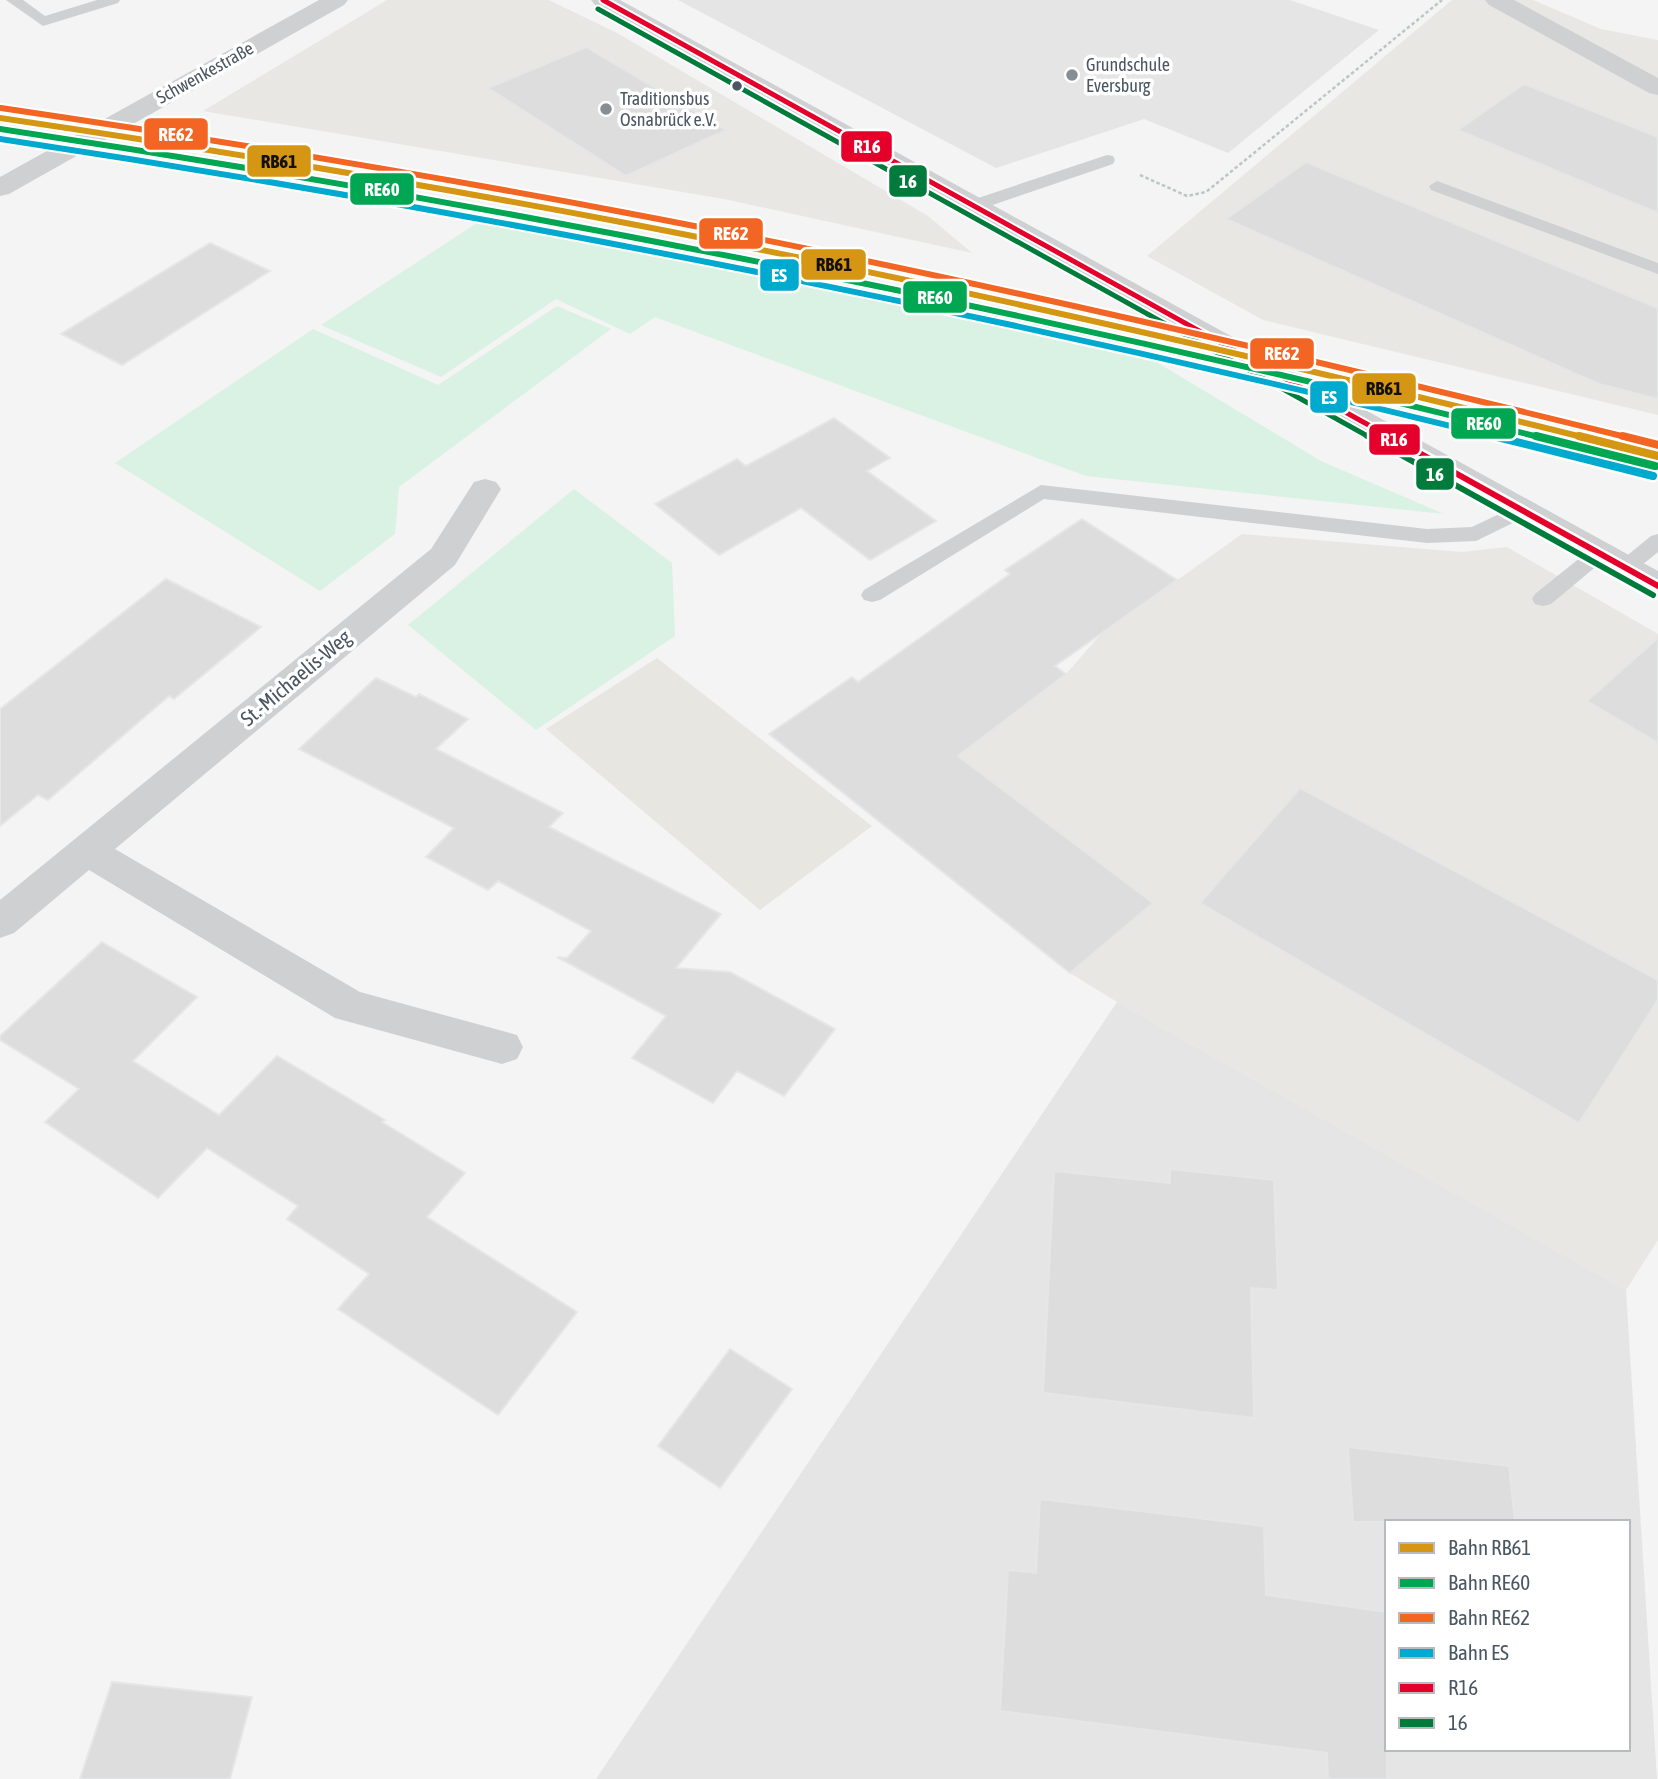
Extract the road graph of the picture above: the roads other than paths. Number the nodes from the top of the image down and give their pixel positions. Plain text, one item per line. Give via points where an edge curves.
1 (13, 0) edge
2 (113, 0) edge
3 (336, 0) edge
4 (603, 0) edge
5 (1497, 0) edge
6 (1658, 88) edge
7 (1108, 160) road end
8 (1437, 186) dead end
9 (0, 188) edge
10 (972, 206) junction
11 (1658, 269) edge
12 (485, 489) dead end
13 (1520, 511) junction
14 (1658, 541) edge
15 (1598, 554) junction
16 (1625, 569) junction
17 (1658, 586) edge
18 (872, 595) dead end
19 (1543, 599) dead end
20 (88, 851) junction
21 (0, 922) edge
22 (502, 1047) dead end

1 - 2 lane via 43,21
3 - 9 street, Schwenkestraße
4 - 10 street
5 - 6 street
7 - 10 lane
8 - 11 lane
10 - 13 street
12 - 20 street, St.-Michaelis-Weg via 443,557
13 - 15 street
13 - 18 lane via 1476,534 1427,536 1041,492
14 - 16 lane
15 - 16 street
15 - 19 lane
16 - 17 street
20 - 21 street, St.-Michaelis-Weg
20 - 22 street via 349,1006

